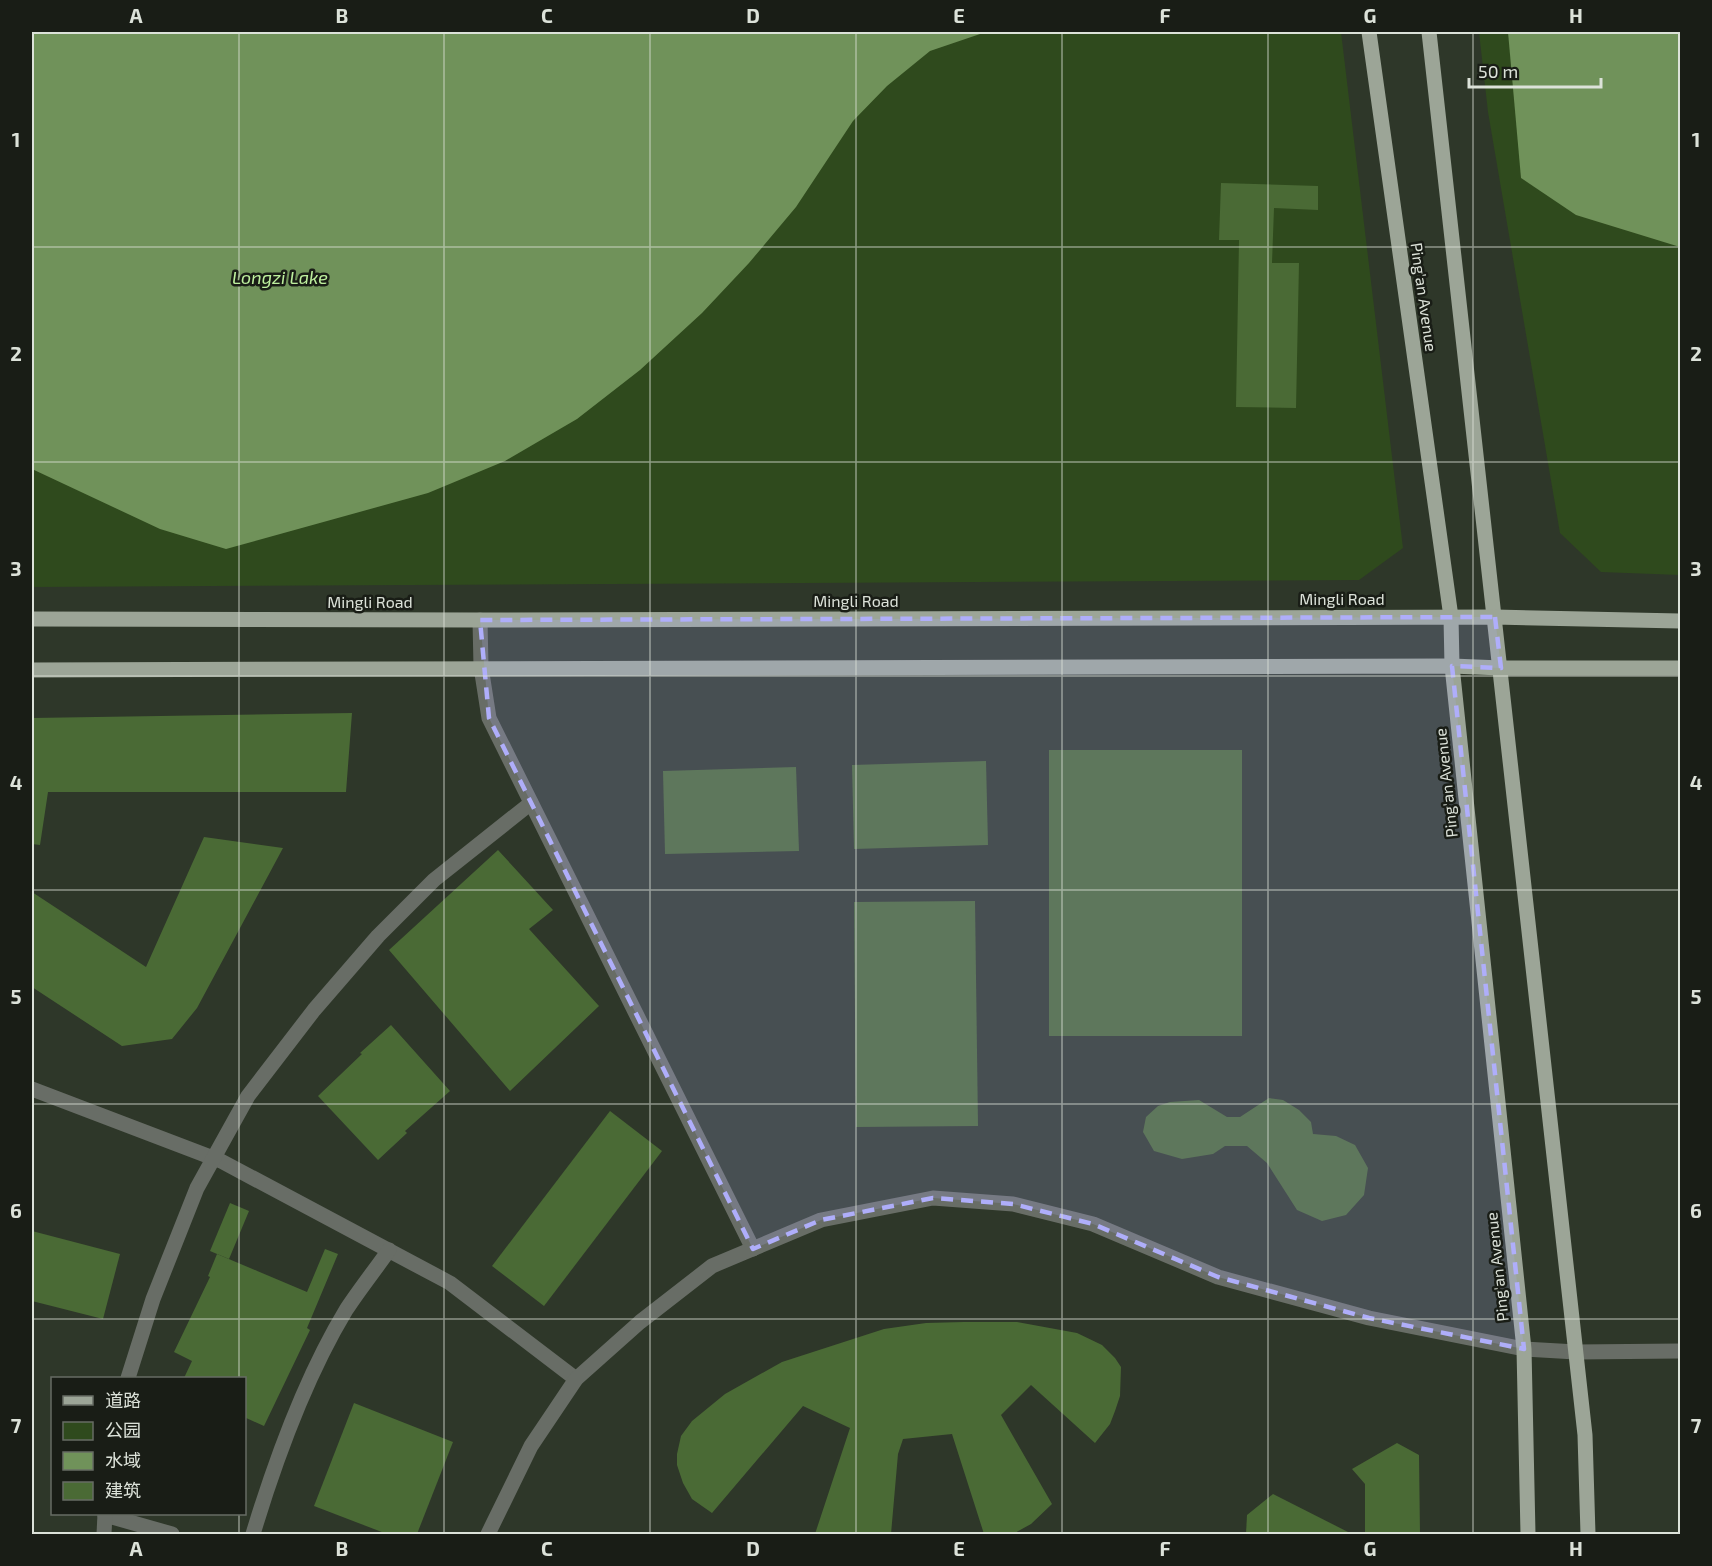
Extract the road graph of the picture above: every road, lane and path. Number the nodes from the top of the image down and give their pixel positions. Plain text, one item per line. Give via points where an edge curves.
1 (1369, 32) edge
2 (1429, 32) edge
3 (1451, 617) junction
4 (1495, 617) junction
5 (32, 619) edge
6 (480, 620) junction
7 (1680, 621) edge
8 (1452, 666) junction
9 (481, 668) junction
10 (1501, 668) junction
11 (1680, 668) edge
12 (32, 670) edge
13 (531, 803) junction
14 (32, 1089) edge
15 (214, 1158) junction
16 (753, 1249) junction
17 (388, 1250) junction
18 (1524, 1348) junction
19 (1576, 1352) junction
20 (1680, 1352) edge
21 (128, 1377) edge
22 (576, 1379) junction
23 (105, 1515) edge
24 (108, 1515) edge
25 (492, 1533) edge
26 (104, 1534) edge
27 (172, 1534) edge
28 (253, 1534) edge
29 (1528, 1534) edge
30 (1588, 1534) edge

1 - 3 main road, Ping'an Avenue
2 - 4 main road, Ping'an Avenue
3 - 4 main road, Mingli Road
3 - 6 main road, Mingli Road
3 - 8 main road, Ping'an Avenue
4 - 7 main road, Mingli Road
4 - 10 main road, Ping'an Avenue
5 - 6 main road, Mingli Road
6 - 9 street
8 - 9 main road
8 - 10 main road
8 - 18 main road, Ping'an Avenue
9 - 12 main road
9 - 13 street via 489,718
10 - 11 main road
10 - 19 main road, Ping'an Avenue
13 - 15 street via 434,880 378,936 314,1010 248,1096
13 - 16 street
14 - 15 street
15 - 17 street
15 - 21 street via 197,1188 153,1299
16 - 18 street via 821,1220 933,1198 1013,1204 1093,1224 1218,1277 1369,1318
16 - 22 street via 712,1266
17 - 22 street via 450,1283
17 - 28 street via 346,1311 303,1392
18 - 19 street
18 - 29 main road, Ping'an Avenue
19 - 20 street
19 - 30 main road, Ping'an Avenue via 1586,1435
22 - 25 street via 531,1446
23 - 26 street
24 - 27 street

